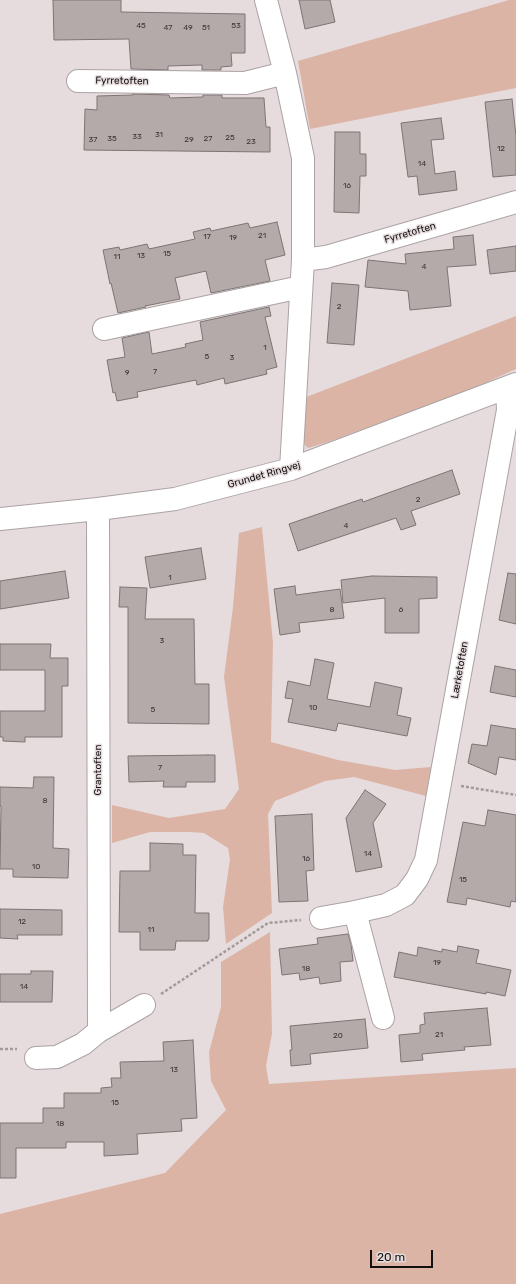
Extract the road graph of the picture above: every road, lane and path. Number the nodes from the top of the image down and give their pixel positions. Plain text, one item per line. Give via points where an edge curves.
1 (266, 0) edge
2 (285, 73) junction
3 (78, 81) dead end
4 (516, 202) edge
5 (303, 260) junction
6 (301, 287) junction
7 (104, 329) dead end
8 (512, 386) edge
9 (291, 468) junction
10 (98, 510) junction
11 (0, 519) edge
12 (440, 783) junction
13 (516, 795) edge
14 (355, 912) junction
15 (321, 918) joint
16 (144, 1005) joint
17 (383, 1018) dead end
18 (98, 1031) junction
19 (36, 1058) dead end

1 - 2 street
2 - 3 street, Fyrretoften via 245,83
2 - 5 street via 303,158
4 - 5 street, Fyrretoften via 326,257
5 - 6 street
6 - 7 street
6 - 9 street
8 - 9 street, Grundet Ringvej
8 - 12 street, Lærketoften
9 - 10 street, Grundet Ringvej via 176,498
10 - 11 street, Grundet Ringvej
10 - 18 street, Grantoften
12 - 13 path
12 - 14 street, Lærketoften via 426,860 417,879 404,894 386,906
14 - 15 street, Lærketoften
14 - 17 street
15 - 16 path via 268,923
16 - 18 street
18 - 19 street via 82,1044 57,1057

